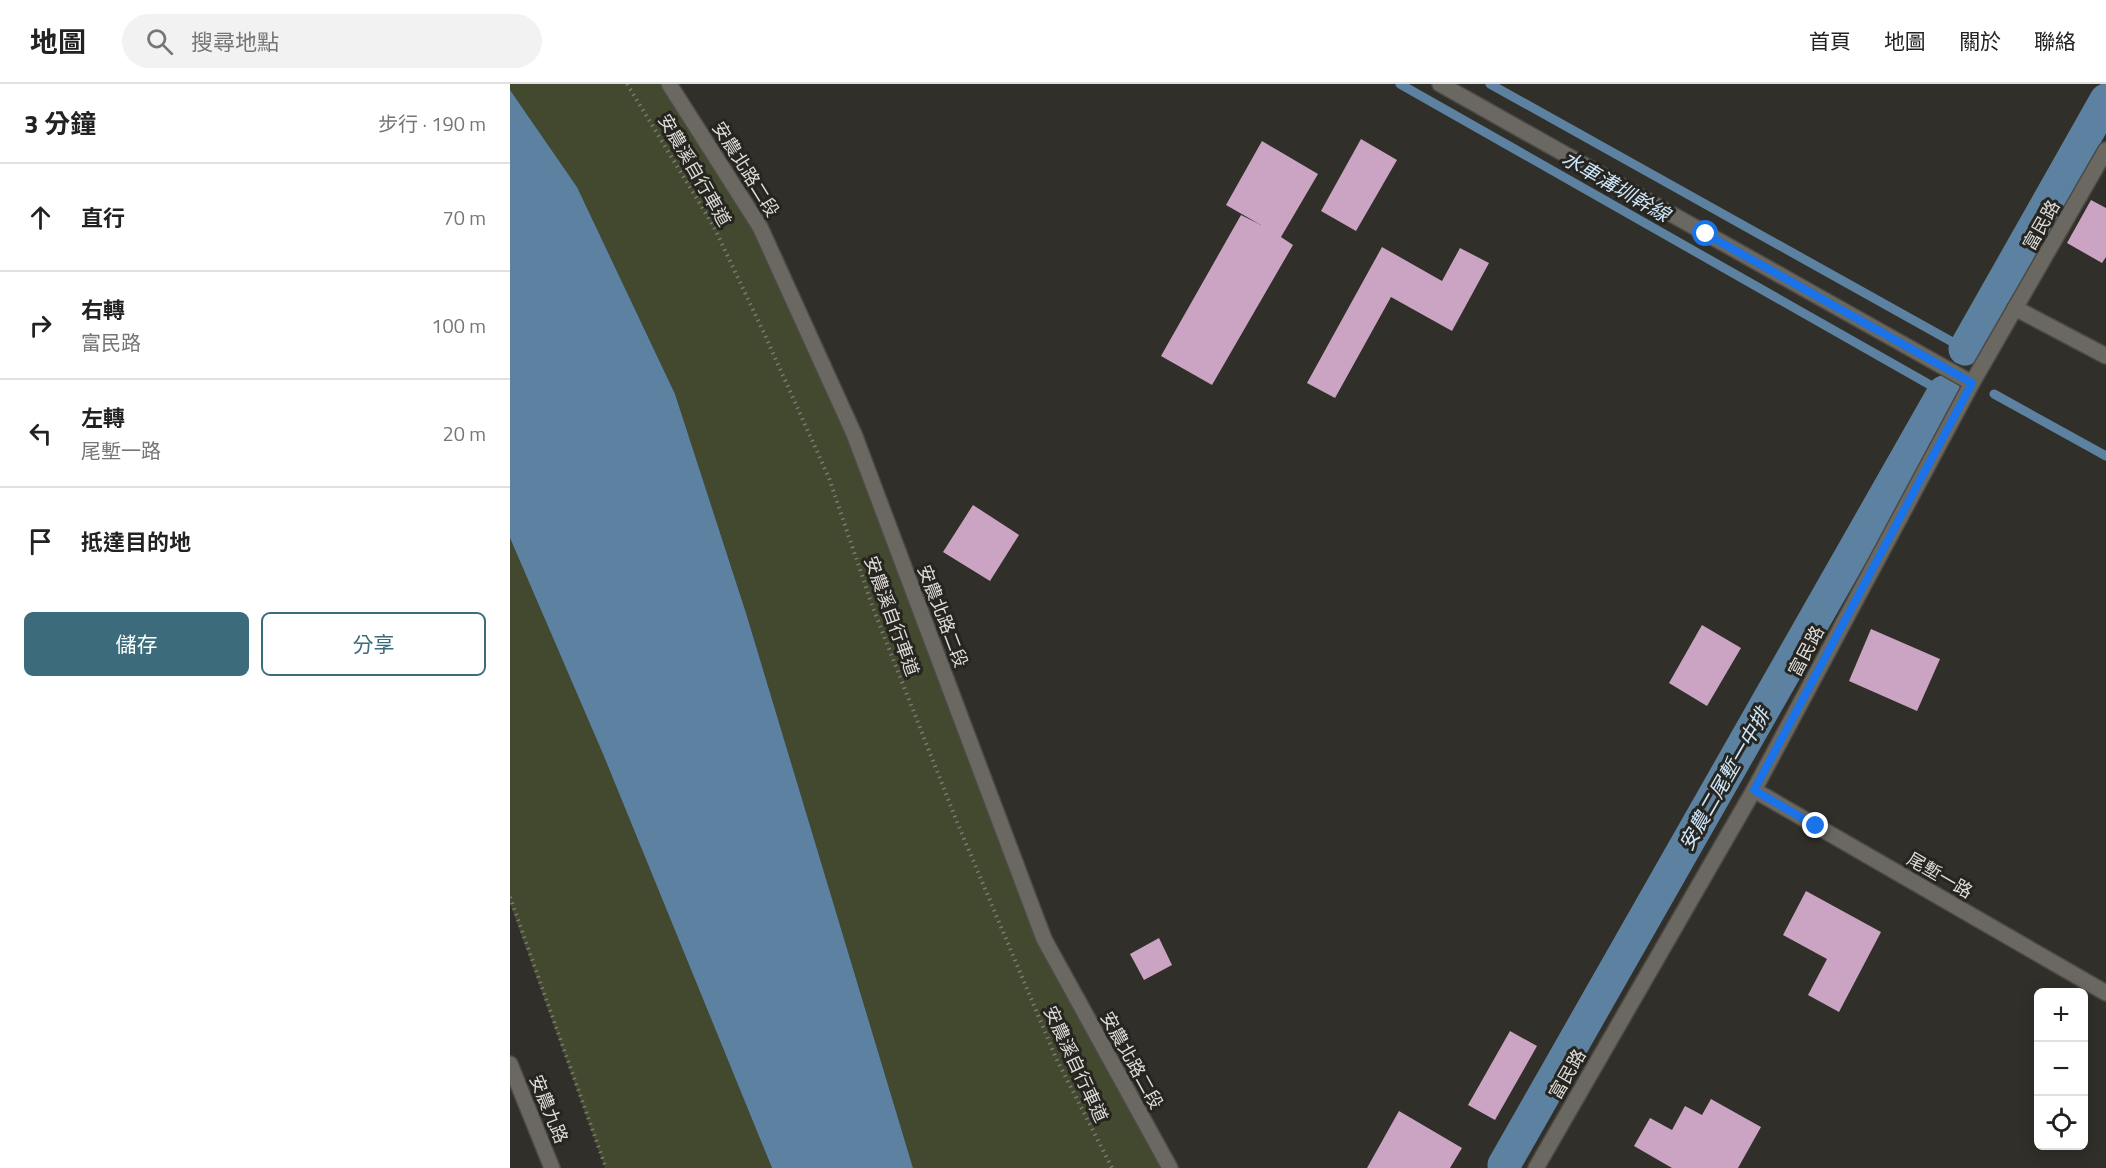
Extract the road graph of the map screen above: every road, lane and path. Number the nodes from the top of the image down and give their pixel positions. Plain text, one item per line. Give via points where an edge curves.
1 (627, 84) edge
2 (669, 84) edge
3 (1440, 84) edge
4 (2106, 150) edge
5 (2015, 308) junction
6 (2106, 356) edge
7 (1972, 383) junction
8 (1754, 790) junction
9 (510, 897) edge
10 (2106, 993) edge
11 (510, 1064) edge
12 (552, 1168) edge
13 (606, 1168) edge
14 (1112, 1168) edge
15 (1170, 1168) edge
16 (1536, 1168) edge

1 - 14 path, 安農溪自行車道 via 714,227 829,478 873,608 957,822 1056,1058
2 - 15 street, 安農北路二段 via 760,227 854,434 1044,939
3 - 7 street
4 - 5 street, 富民路
5 - 6 street
5 - 7 street, 富民路
7 - 8 street, 富民路
8 - 10 street, 尾塹一路
8 - 16 street, 富民路
9 - 13 path
11 - 12 street, 安農九路

